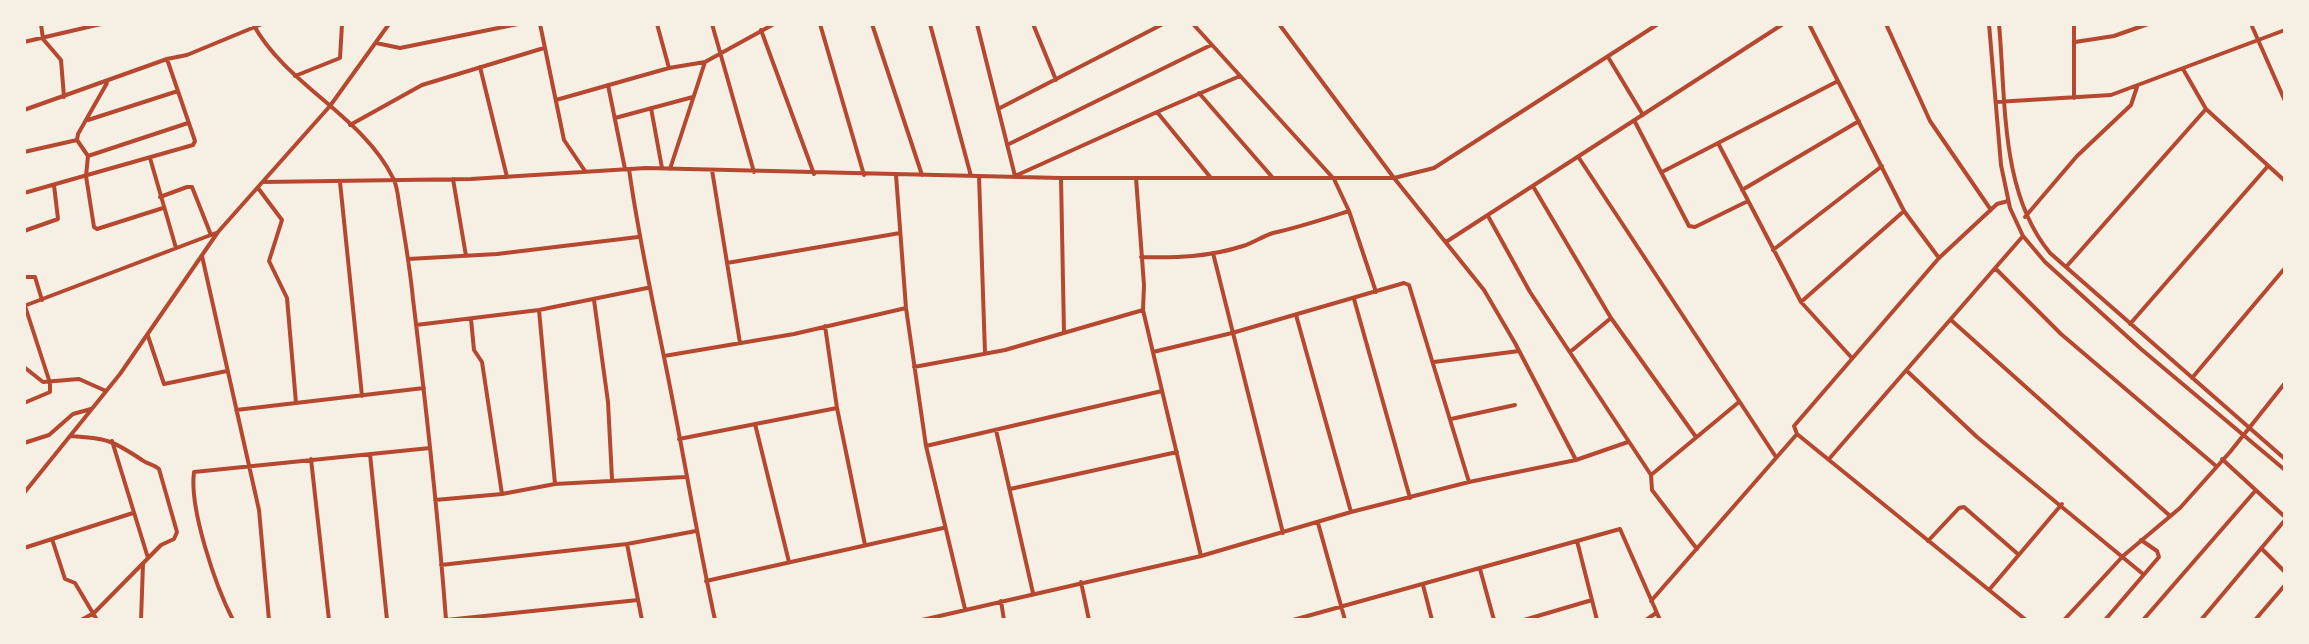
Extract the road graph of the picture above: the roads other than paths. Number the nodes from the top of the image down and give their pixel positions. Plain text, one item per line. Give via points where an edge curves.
1 (40, 24) edge
2 (101, 24) edge
3 (262, 24) edge
4 (342, 24) edge
5 (388, 24) edge
6 (518, 24) edge
7 (540, 24) edge
8 (657, 24) edge
9 (712, 24) edge
10 (774, 24) edge
11 (820, 24) edge
12 (872, 24) edge
13 (930, 24) edge
14 (977, 24) edge
15 (1033, 24) edge
16 (1163, 24) edge
17 (1193, 24) edge
18 (1279, 24) edge
19 (1658, 24) edge
20 (1783, 24) edge
21 (1809, 24) edge
22 (1886, 24) edge
23 (1989, 24) edge
24 (1999, 24) edge
25 (2074, 24) edge
26 (2148, 24) edge
27 (2251, 24) edge
28 (254, 26) edge
29 (761, 30) junction
30 (2285, 30) edge
31 (43, 39) junction
32 (2259, 41) junction
33 (24, 42) edge
34 (2075, 42) junction
35 (376, 44) junction
36 (1211, 45) junction
37 (544, 48) junction
38 (722, 54) junction
39 (1608, 57) junction
40 (167, 59) junction
41 (705, 62) junction
42 (480, 67) junction
43 (669, 68) junction
44 (2183, 69) junction
45 (295, 76) junction
46 (1240, 76) junction
47 (1056, 80) junction
48 (108, 81) junction
49 (1838, 81) junction
50 (608, 85) junction
51 (2137, 87) junction
52 (178, 91) junction
53 (1199, 93) junction
54 (694, 96) junction
55 (64, 97) junction
56 (2074, 98) junction
57 (556, 100) junction
58 (2006, 101) junction
59 (2285, 101) edge
60 (1996, 102) junction
61 (330, 106) junction
62 (651, 108) junction
63 (2206, 109) junction
64 (24, 110) edge
65 (998, 110) junction
66 (1157, 112) junction
67 (1643, 115) junction
68 (615, 118) junction
69 (87, 120) junction
70 (1634, 120) junction
71 (1859, 122) junction
72 (188, 123) junction
73 (350, 125) junction
74 (77, 140) junction
75 (1718, 143) junction
76 (1007, 145) junction
77 (24, 152) edge
78 (88, 156) junction
79 (150, 158) junction
80 (1579, 158) junction
81 (1882, 166) junction
82 (2268, 166) junction
83 (662, 168) junction
84 (627, 169) junction
85 (670, 169) junction
86 (712, 170) junction
87 (586, 172) junction
88 (754, 172) junction
89 (1662, 172) junction
90 (814, 174) junction
91 (864, 175) junction
92 (896, 175) junction
93 (922, 175) junction
94 (86, 176) junction
95 (971, 176) junction
96 (979, 176) junction
97 (1015, 176) junction
98 (507, 177) junction
99 (1061, 178) junction
100 (1136, 178) junction
101 (1211, 178) junction
102 (1394, 178) junction
103 (453, 179) junction
104 (1274, 179) junction
105 (1334, 179) junction
106 (395, 180) junction
107 (340, 181) junction
108 (2285, 181) edge
109 (263, 182) junction
110 (54, 184) junction
111 (258, 188) junction
112 (1534, 188) junction
113 (1742, 190) junction
114 (24, 193) edge
115 (160, 197) junction
116 (1748, 201) junction
117 (2008, 201) junction
118 (163, 208) junction
119 (1991, 210) junction
120 (1349, 211) junction
121 (1904, 211) junction
122 (1488, 216) junction
123 (2025, 217) junction
124 (24, 231) edge
125 (218, 232) junction
126 (900, 232) junction
127 (211, 235) junction
128 (2023, 236) junction
129 (638, 237) junction
130 (1446, 242) junction
131 (176, 248) junction
132 (1773, 250) junction
133 (1213, 253) junction
134 (202, 256) junction
135 (466, 256) junction
136 (1141, 257) junction
137 (1939, 258) junction
138 (408, 259) junction
139 (727, 263) junction
140 (1995, 267) junction
141 (2066, 267) junction
142 (2285, 268) edge
143 (24, 277) edge
144 (647, 288) junction
145 (1376, 292) junction
146 (1354, 299) junction
147 (42, 300) junction
148 (594, 300) junction
149 (1801, 302) junction
150 (24, 306) edge
151 (906, 308) junction
152 (539, 310) junction
153 (1143, 310) junction
154 (1296, 315) junction
155 (1611, 318) junction
156 (471, 319) junction
157 (1951, 320) junction
158 (416, 324) junction
159 (2130, 324) junction
160 (825, 326) junction
161 (1064, 333) junction
162 (1232, 333) junction
163 (147, 335) junction
164 (740, 343) junction
165 (1519, 351) junction
166 (1153, 352) junction
167 (1570, 352) junction
168 (984, 353) junction
169 (664, 356) junction
170 (1851, 357) junction
171 (1434, 362) junction
172 (24, 367) edge
173 (914, 367) junction
174 (227, 371) junction
175 (1907, 371) junction
176 (2192, 378) junction
177 (50, 382) junction
178 (2285, 383) edge
179 (424, 388) junction
180 (106, 391) junction
181 (1162, 391) junction
182 (362, 396) junction
183 (1739, 402) junction
184 (24, 403) edge
185 (296, 403) junction
186 (1515, 405) dead end
187 (92, 408) junction
188 (837, 408) junction
189 (236, 410) junction
190 (1451, 419) junction
191 (755, 424) junction
192 (2248, 427) junction
193 (996, 430) junction
194 (1797, 434) junction
195 (2241, 434) junction
196 (69, 436) junction
197 (1696, 437) junction
198 (679, 439) junction
199 (112, 441) junction
200 (1629, 441) junction
201 (24, 442) edge
202 (926, 446) junction
203 (430, 448) junction
204 (1177, 452) junction
205 (370, 453) junction
206 (1776, 457) junction
207 (311, 459) junction
208 (1829, 459) junction
209 (2222, 459) junction
210 (2285, 459) edge
211 (1576, 460) junction
212 (249, 465) junction
213 (2216, 465) junction
214 (2285, 470) edge
215 (1651, 476) junction
216 (685, 477) junction
217 (612, 479) junction
218 (1469, 482) junction
219 (555, 484) junction
220 (1010, 489) junction
221 (2256, 490) junction
222 (24, 494) edge
223 (502, 494) junction
224 (1410, 498) junction
225 (435, 500) junction
226 (2062, 504) junction
227 (1351, 512) junction
228 (133, 513) junction
229 (2169, 515) junction
230 (2285, 518) edge
231 (1318, 523) junction
232 (943, 528) junction
233 (696, 531) junction
234 (1283, 533) junction
235 (52, 538) junction
236 (2141, 540) junction
237 (1577, 541) junction
238 (1928, 541) junction
239 (627, 544) junction
240 (865, 545) junction
241 (24, 548) edge
242 (1697, 549) junction
243 (2262, 549) junction
244 (2019, 555) junction
245 (1201, 556) junction
246 (2123, 556) junction
247 (148, 558) junction
248 (789, 562) junction
249 (143, 563) junction
250 (441, 565) junction
251 (1480, 569) junction
252 (2285, 572) edge
253 (2143, 574) junction
254 (706, 581) junction
255 (1081, 582) junction
256 (1423, 585) junction
257 (2285, 585) edge
258 (1989, 590) junction
259 (1033, 593) junction
260 (638, 600) junction
261 (1592, 600) junction
262 (1001, 601) junction
263 (1651, 601) junction
264 (1341, 607) junction
265 (965, 609) junction
266 (1656, 613) junction
267 (93, 614) junction
268 (81, 620) edge
269 (97, 620) edge
270 (141, 620) edge
271 (233, 620) edge
272 (269, 620) edge
273 (329, 620) edge
274 (387, 620) edge
275 (446, 620) edge
276 (642, 620) edge
277 (715, 620) edge
278 (922, 620) edge
279 (1005, 620) edge
280 (1089, 620) edge
281 (1293, 620) edge
282 (1345, 620) edge
283 (1432, 620) edge
284 (1494, 620) edge
285 (1524, 620) edge
286 (1597, 620) edge
287 (1646, 620) edge
288 (1660, 620) edge
289 (2026, 620) edge
290 (2064, 620) edge
291 (2105, 620) edge
292 (2143, 620) edge
293 (2201, 620) edge
294 (2255, 620) edge

1 - 31 street
2 - 31 street
3 - 28 street
4 - 45 street via 340,58
5 - 35 street
6 - 35 street via 400,48
7 - 37 street
8 - 43 street
9 - 38 street
10 - 29 street
11 - 91 street
12 - 93 street
13 - 95 street
14 - 65 street
15 - 47 street
16 - 47 street
17 - 36 street
18 - 102 street
19 - 39 street
20 - 67 street
21 - 49 street
22 - 119 street via 1930,121
23 - 60 street
24 - 58 street
25 - 34 street
26 - 34 street via 2114,36
27 - 32 street
28 - 40 street via 187,55
28 - 45 street
29 - 38 street
29 - 90 street
30 - 32 street
31 - 33 street
31 - 55 street via 61,60
32 - 44 street
32 - 59 street
34 - 56 street
35 - 61 street
36 - 46 street
36 - 76 street
37 - 42 street
37 - 57 street
38 - 41 street
38 - 88 street
39 - 67 street
39 - 102 street via 1434,168
40 - 48 street
40 - 52 street
41 - 43 street
41 - 54 street
42 - 73 street via 423,85
42 - 98 street
43 - 50 street
44 - 51 street
44 - 63 street
45 - 61 street
46 - 53 street
46 - 105 street
47 - 65 street
48 - 55 street
48 - 69 street
49 - 71 street
49 - 75 street
50 - 57 street
50 - 68 street
51 - 56 street via 2111,95
51 - 123 street via 2131,105 2077,156
52 - 69 street
52 - 72 street
53 - 66 street
53 - 104 street
54 - 62 street
54 - 85 street
55 - 64 street
56 - 58 street
57 - 87 street via 564,140
58 - 60 street
58 - 123 street via 2012,169
60 - 117 street
61 - 73 street
61 - 109 street
62 - 68 street
62 - 83 street
63 - 82 street
63 - 141 street
65 - 76 street
66 - 97 street
66 - 101 street
67 - 70 street
68 - 84 street
69 - 74 street
70 - 80 street
70 - 89 street
71 - 81 street
71 - 113 street
72 - 78 street
72 - 79 street via 193,145
73 - 106 street via 382,159
74 - 77 street
74 - 78 street
75 - 89 street
75 - 113 street
76 - 97 street
78 - 94 street
79 - 94 street
79 - 115 street
80 - 112 street
80 - 183 street
81 - 121 street
81 - 132 street
82 - 108 street
82 - 159 street
83 - 84 street
83 - 85 street
84 - 87 street
84 - 129 street
85 - 86 street
86 - 88 street
86 - 139 street
87 - 98 street
88 - 90 street
89 - 116 street via 1691,228
90 - 91 street
91 - 92 street
92 - 93 street
92 - 126 street
93 - 95 street
94 - 110 street
94 - 118 street via 97,229
95 - 96 street
96 - 97 street
96 - 168 street
97 - 99 street
98 - 103 street
99 - 100 street
99 - 161 street
100 - 101 street
100 - 136 street
101 - 104 street
102 - 105 street
102 - 130 street
103 - 106 street
103 - 135 street
104 - 105 street
105 - 120 street
106 - 107 street
106 - 138 street
107 - 109 street
107 - 182 street
109 - 111 street
110 - 114 street
110 - 124 street via 58,219
111 - 125 street
111 - 185 street via 282,220 269,261 287,298
112 - 122 street
112 - 155 street
113 - 116 street
115 - 118 street
115 - 127 street via 192,187
116 - 132 street
117 - 119 street
117 - 128 street
118 - 131 street
119 - 137 street
120 - 133 street
120 - 145 street
121 - 137 street
121 - 149 street
122 - 130 street
122 - 167 street via 1530,292
123 - 141 street via 2039,240
125 - 127 street
125 - 134 street
126 - 139 street
126 - 151 street
127 - 131 street
128 - 140 street
128 - 195 street via 2045,262
129 - 135 street
129 - 144 street
130 - 165 street via 1484,290
131 - 147 street
132 - 149 street
133 - 136 street via 1172,259
133 - 162 street
134 - 163 street
134 - 174 street
135 - 138 street
136 - 153 street
137 - 170 street
138 - 158 street
139 - 164 street
140 - 157 street
140 - 213 street via 2061,334
141 - 159 street
142 - 176 street
143 - 147 street via 35,277
144 - 148 street
144 - 169 street
145 - 146 street
145 - 171 street via 1409,285
146 - 154 street
146 - 224 street
147 - 150 street
148 - 152 street
148 - 217 street via 608,402
149 - 170 street
150 - 177 street
151 - 160 street
151 - 173 street
152 - 156 street
152 - 219 street
153 - 161 street
153 - 166 street
154 - 162 street
154 - 227 street
155 - 167 street
155 - 197 street
156 - 158 street
156 - 223 street via 474,350 482,362
157 - 175 street
157 - 229 street
158 - 179 street
159 - 176 street
160 - 164 street
160 - 188 street
161 - 168 street
162 - 166 street
162 - 234 street
163 - 174 street via 164,384
163 - 180 street
164 - 169 street
165 - 171 street
165 - 211 street
166 - 181 street
167 - 200 street
168 - 173 street
169 - 198 street
170 - 194 street via 1795,422
171 - 190 street
172 - 177 street via 43,382
173 - 202 street
174 - 189 street
175 - 208 street
175 - 226 street via 1977,437
176 - 192 street
177 - 180 street via 79,379
177 - 184 street via 50,393
178 - 192 street
179 - 182 street
179 - 203 street
180 - 187 street
181 - 193 street
181 - 204 street
182 - 185 street
183 - 197 street
183 - 206 street
185 - 189 street
186 - 190 street
187 - 196 street
187 - 201 street via 73,414 49,435
188 - 191 street
188 - 240 street
189 - 212 street
190 - 218 street
191 - 198 street
191 - 248 street
192 - 195 street
192 - 210 street
193 - 202 street
193 - 220 street
194 - 206 street
194 - 208 street
195 - 209 street
195 - 214 street
196 - 199 street
196 - 222 street
197 - 215 street
198 - 216 street
199 - 228 street
199 - 247 street via 159,469 177,534
200 - 211 street
200 - 215 street
202 - 232 street
203 - 205 street
203 - 225 street
204 - 220 street
204 - 245 street
205 - 207 street
205 - 274 street
206 - 242 street
207 - 212 street
207 - 273 street
208 - 238 street
209 - 213 street
209 - 221 street
211 - 218 street
212 - 271 street via 193,474 202,534 221,596
212 - 272 street via 259,510
213 - 229 street via 2180,508
215 - 242 street via 1652,490
216 - 217 street
216 - 233 street
217 - 219 street
218 - 224 street
219 - 223 street
220 - 259 street
221 - 230 street
221 - 292 street
223 - 225 street
224 - 227 street
225 - 250 street
226 - 244 street
226 - 246 street
227 - 231 street
228 - 235 street
228 - 247 street
229 - 236 street
230 - 243 street
231 - 234 street
231 - 264 street
232 - 240 street
232 - 265 street
233 - 239 street
233 - 254 street
234 - 245 street
235 - 241 street
235 - 267 street via 65,579 75,582
236 - 246 street
236 - 253 street via 2159,554
237 - 251 street
237 - 261 street
237 - 263 street via 1620,529
238 - 244 street via 1964,507
238 - 258 street
239 - 250 street
239 - 260 street
240 - 248 street
242 - 263 street
243 - 252 street
243 - 293 street
244 - 258 street
245 - 255 street
246 - 253 street
246 - 290 street
247 - 249 street
248 - 254 street
249 - 267 street
249 - 270 street
250 - 275 street
251 - 256 street
251 - 284 street
253 - 291 street
254 - 277 street
255 - 259 street
255 - 280 street
256 - 264 street
256 - 283 street
257 - 294 street
258 - 289 street
259 - 262 street
260 - 275 street
260 - 276 street
261 - 285 street
261 - 286 street
262 - 265 street
262 - 279 street
263 - 266 street
264 - 281 street
264 - 282 street
265 - 278 street
266 - 287 street
266 - 288 street
267 - 268 street
267 - 269 street

